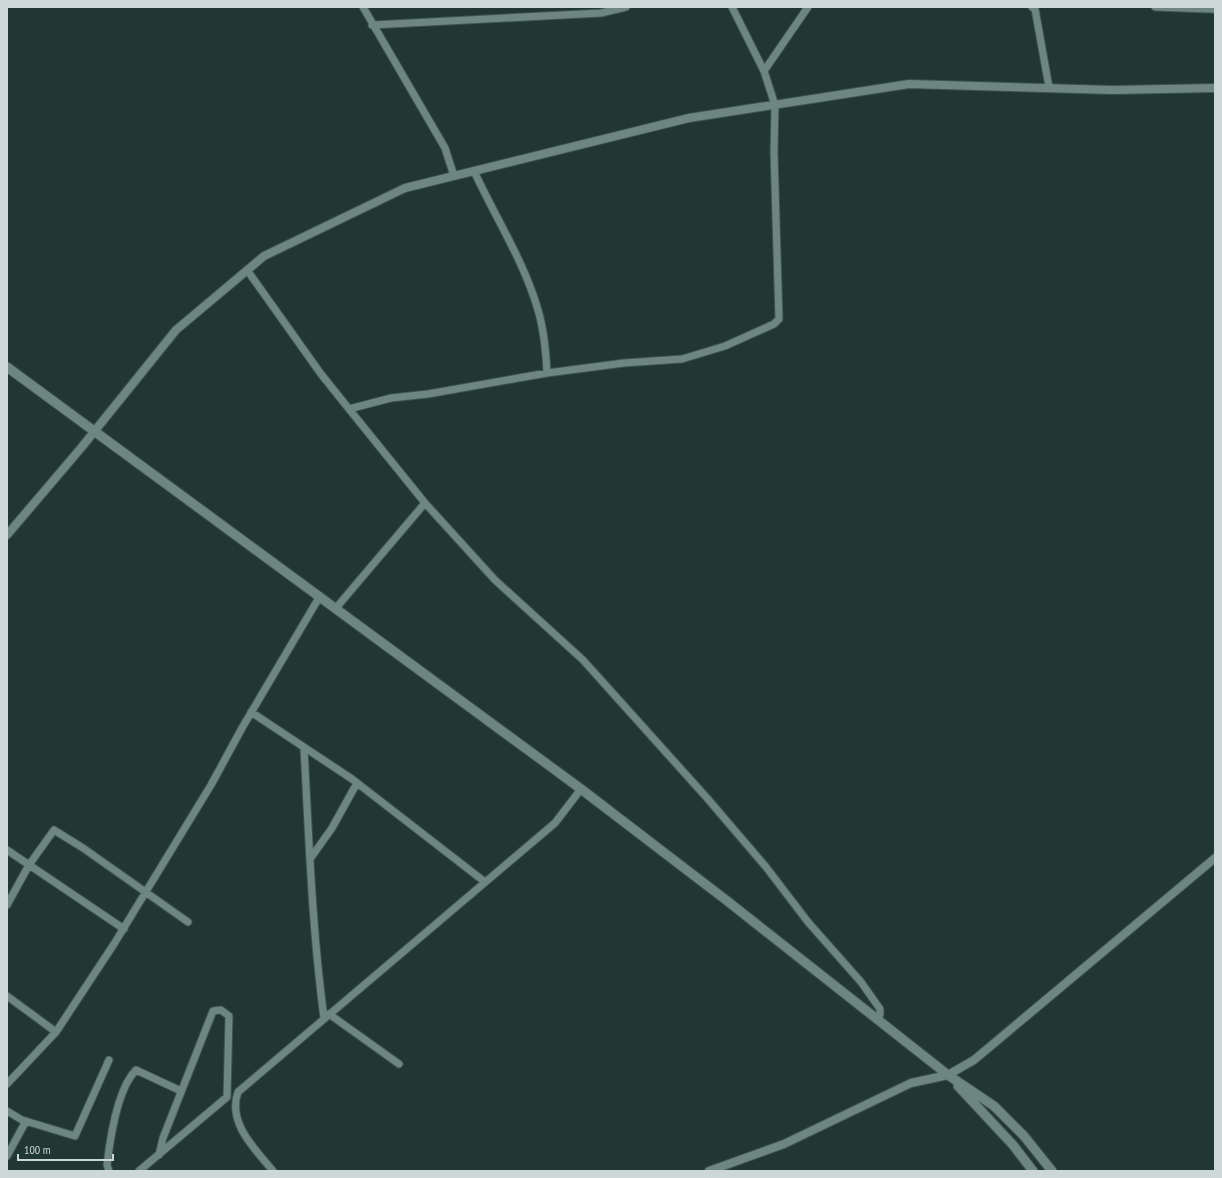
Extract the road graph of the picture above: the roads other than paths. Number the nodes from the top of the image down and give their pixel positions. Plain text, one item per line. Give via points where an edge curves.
1 (363, 7) edge
2 (626, 7) edge
3 (732, 7) edge
4 (808, 7) edge
5 (1155, 7) edge
6 (1201, 7) edge
7 (1035, 8) edge
8 (1214, 10) edge
9 (372, 25) junction
10 (764, 71) junction
11 (1049, 87) junction
12 (1215, 88) edge
13 (775, 105) junction
14 (474, 171) junction
15 (454, 176) junction
16 (248, 270) junction
17 (7, 367) edge
18 (547, 373) junction
19 (349, 409) junction
20 (95, 431) junction
21 (425, 503) junction
22 (7, 535) edge
23 (320, 596) junction
24 (336, 608) junction
25 (251, 712) junction
26 (304, 749) junction
27 (357, 783) junction
28 (581, 789) junction
29 (7, 850) edge
30 (1215, 858) edge
31 (310, 859) junction
32 (30, 865) junction
33 (485, 882) junction
34 (147, 891) junction
35 (7, 905) edge
36 (188, 922) dead end
37 (124, 929) junction
38 (7, 996) edge
39 (326, 1016) junction
40 (878, 1020) junction
41 (56, 1032) junction
42 (110, 1060) dead end
43 (399, 1064) dead end
44 (948, 1075) junction
45 (7, 1084) edge
46 (181, 1091) junction
47 (7, 1111) edge
48 (26, 1121) junction
49 (159, 1155) junction
50 (7, 1156) edge
51 (109, 1171) edge
52 (139, 1171) edge
53 (273, 1171) edge
54 (709, 1171) edge
55 (1033, 1171) edge
56 (1052, 1171) edge

1 - 9 street
2 - 9 street via 601,13
3 - 10 street
4 - 10 street
5 - 8 street
6 - 8 street
7 - 11 street
9 - 15 street via 445,148
10 - 13 street
11 - 12 street via 1113,90
11 - 13 street via 909,84
13 - 14 street via 689,118
13 - 18 street via 779,318 774,324 725,346 682,359 624,363
14 - 15 street
14 - 18 street via 525,273 538,310
15 - 16 street via 405,188 264,256
16 - 19 street via 321,374
16 - 20 street via 176,330
17 - 20 main road
18 - 19 street via 391,398
19 - 21 street
20 - 22 street
20 - 23 main road
21 - 24 street
21 - 40 street via 495,580 583,660 707,798 766,867 808,922 861,982 880,1009
23 - 24 main road
23 - 25 street
24 - 28 main road
25 - 26 street
25 - 34 street
26 - 27 street
26 - 31 street
27 - 31 street via 332,828
27 - 33 street
28 - 33 street via 555,823
28 - 40 main road
29 - 32 street
30 - 44 street via 974,1060
31 - 39 street via 317,965
32 - 34 street via 54,830
32 - 35 street
32 - 37 street
33 - 39 street
34 - 36 street
34 - 37 street
37 - 41 street
38 - 41 street
39 - 43 street
39 - 53 street via 238,1092 234,1110 240,1126
40 - 44 main road
41 - 45 street
42 - 48 street via 75,1136
44 - 54 street via 911,1083 784,1144
44 - 55 main road via 1013,1145
44 - 56 main road via 994,1106 1024,1136
46 - 49 street
46 - 49 street via 213,1011 221,1010 229,1016 227,1097
46 - 51 street via 136,1070 129,1076 112,1125 107,1165
47 - 48 street
48 - 50 street
49 - 52 street

